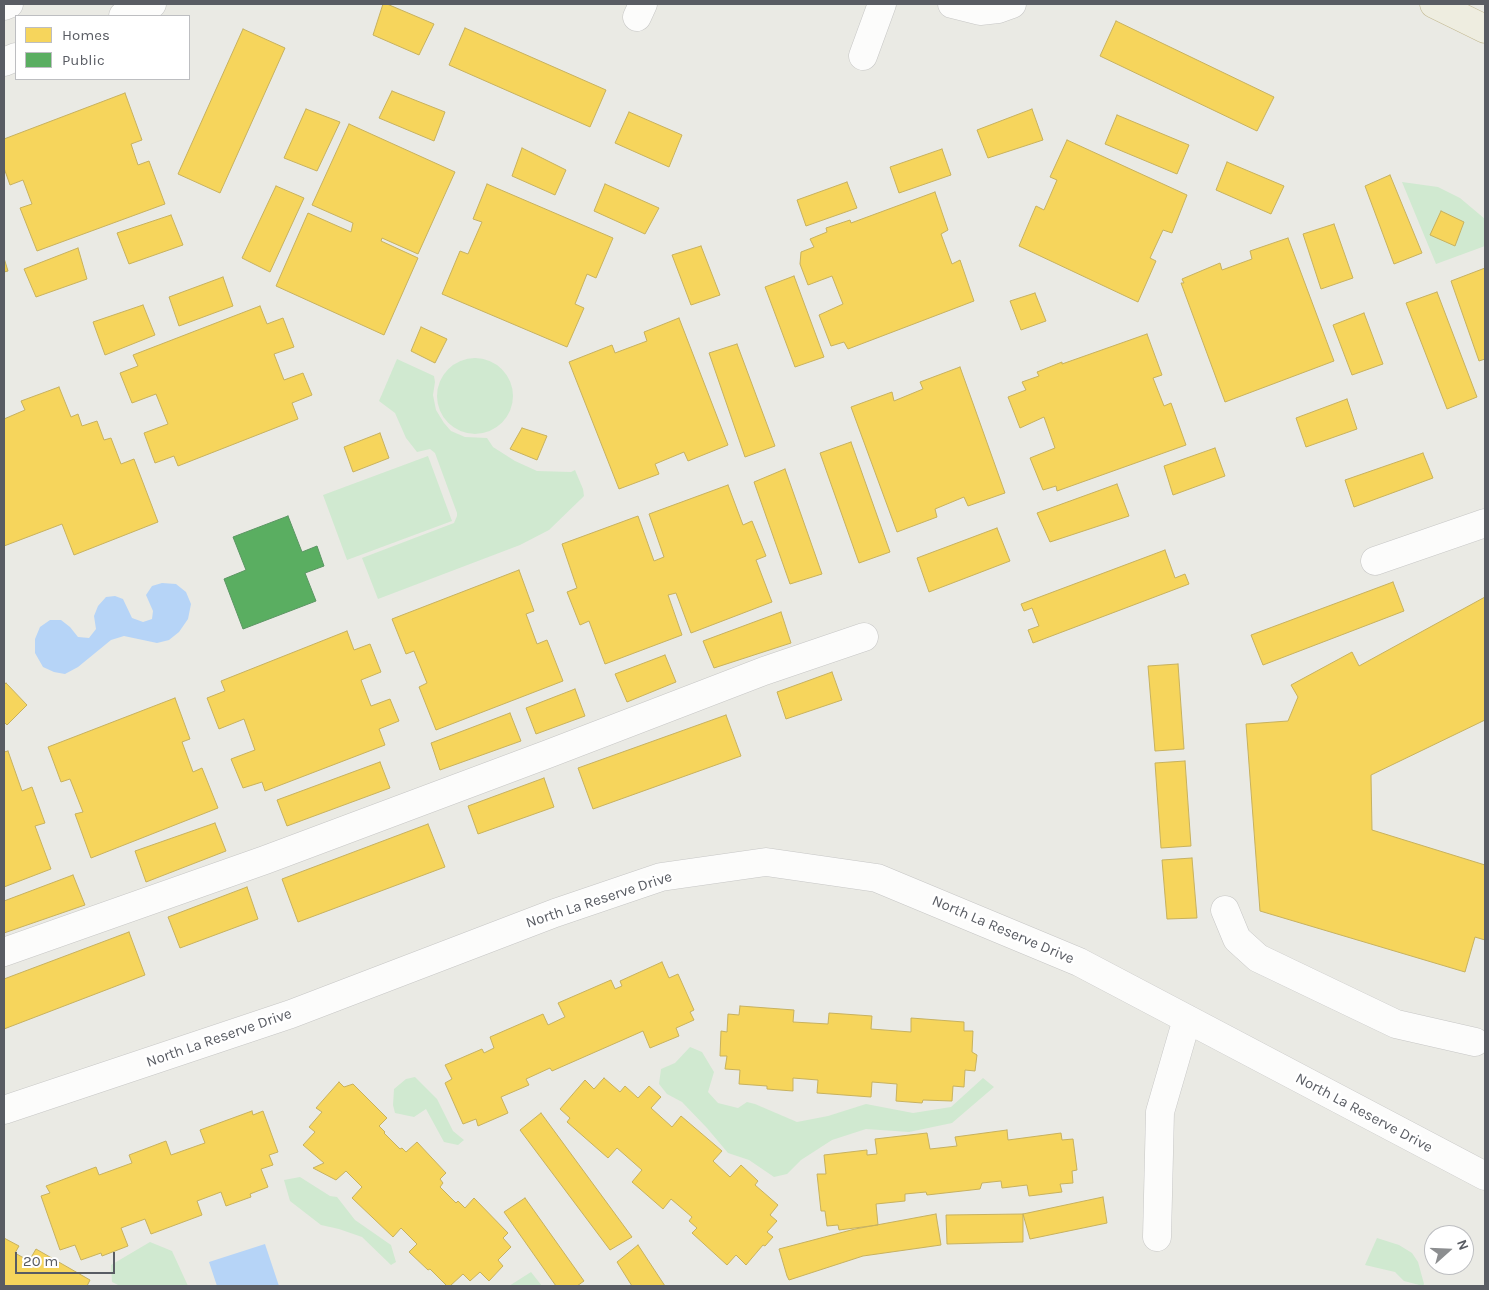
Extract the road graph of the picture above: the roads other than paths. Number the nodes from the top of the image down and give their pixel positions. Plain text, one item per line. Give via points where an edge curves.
1 (9, 4) edge
2 (152, 4) edge
3 (882, 4) edge
4 (952, 4) edge
5 (1012, 4) edge
6 (1434, 4) edge
7 (4, 6) edge
8 (125, 15) edge
9 (1485, 29) edge
10 (863, 56) dead end
11 (1485, 523) edge
12 (1375, 561) dead end
13 (864, 637) dead end
14 (1225, 910) dead end
15 (4, 952) edge
16 (1187, 1019) junction
17 (1475, 1042) dead end
18 (4, 1110) edge
19 (1485, 1176) edge
20 (1157, 1238) dead end

1 - 7 street
2 - 8 street
3 - 10 street
4 - 5 street via 980,12
6 - 9 highway
11 - 12 street
13 - 15 street via 764,671 274,856
14 - 17 street via 1237,940 1258,958 1396,1024
16 - 18 street, North La Reserve Drive via 1078,962 877,878 766,862 661,877 555,913 291,1014
16 - 19 street, North La Reserve Drive
16 - 20 street via 1160,1112

